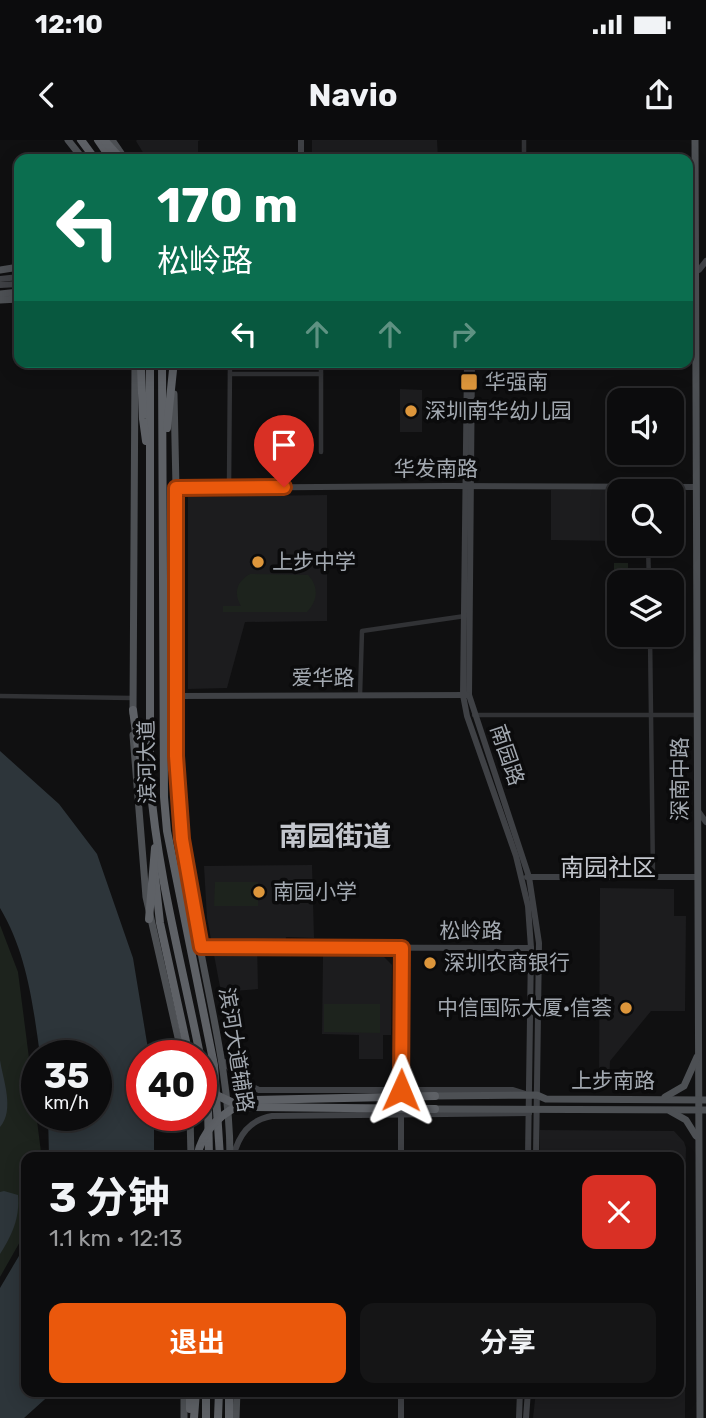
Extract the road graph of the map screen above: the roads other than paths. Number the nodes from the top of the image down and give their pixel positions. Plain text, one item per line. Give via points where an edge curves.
1 (66, 140) edge
2 (104, 140) edge
3 (695, 140) edge
4 (78, 154) edge
5 (118, 154) edge
6 (695, 237) junction
7 (693, 242) edge
8 (693, 260) edge
9 (693, 282) edge
10 (693, 306) edge
11 (696, 313) junction
12 (139, 368) edge
13 (139, 368) edge
14 (150, 368) edge
15 (162, 368) edge
16 (173, 368) edge
17 (173, 368) edge
18 (230, 368) edge
19 (321, 368) edge
20 (470, 368) edge
21 (230, 373) junction
22 (321, 374) junction
23 (321, 452) dead end
24 (163, 469) junction
25 (150, 472) junction
26 (468, 486) junction
27 (229, 487) junction
28 (696, 487) junction
29 (176, 488) junction
30 (684, 488) edge
31 (607, 489) edge
32 (467, 616) junction
33 (650, 647) edge
34 (360, 695) junction
35 (466, 695) junction
36 (0, 696) edge
37 (177, 696) junction
38 (132, 698) junction
39 (133, 710) junction
40 (474, 715) junction
41 (697, 715) junction
42 (651, 716) junction
43 (697, 809) junction
44 (153, 815) junction
45 (706, 822) edge
46 (155, 831) junction
47 (167, 831) junction
48 (154, 867) junction
49 (525, 877) junction
50 (653, 877) junction
51 (697, 877) junction
52 (194, 913) junction
53 (149, 919) junction
54 (201, 947) junction
55 (402, 948) junction
56 (531, 948) junction
57 (178, 1040) edge
58 (186, 1040) edge
59 (197, 1040) edge
60 (698, 1053) junction
61 (224, 1062) junction
62 (270, 1090) junction
63 (401, 1090) junction
64 (217, 1095) edge
65 (533, 1095) junction
66 (435, 1096) joint
67 (660, 1099) junction
68 (702, 1100) edge
69 (435, 1109) joint
70 (663, 1109) junction
71 (531, 1110) junction
72 (702, 1110) edge
73 (401, 1115) junction
74 (272, 1116) junction
75 (190, 1131) edge
76 (208, 1131) edge
77 (698, 1146) junction
78 (191, 1152) edge
79 (199, 1152) edge
80 (209, 1152) edge
81 (220, 1152) edge
82 (232, 1152) edge
83 (234, 1152) edge
84 (401, 1152) edge
85 (528, 1152) edge
86 (535, 1152) edge
87 (703, 1274) edge
88 (703, 1326) edge
89 (184, 1397) edge
90 (190, 1397) edge
91 (196, 1397) edge
92 (206, 1397) edge
93 (219, 1397) edge
94 (229, 1397) edge
95 (237, 1397) edge
96 (401, 1397) edge
97 (520, 1397) edge
98 (528, 1397) edge
99 (184, 1418) edge
100 (192, 1418) edge
101 (206, 1418) edge
102 (218, 1418) edge
103 (229, 1418) edge
104 (236, 1418) edge
105 (401, 1418) edge
106 (519, 1418) edge
107 (526, 1418) edge
108 (700, 1418) edge

1 - 4 main road
2 - 5 highway
3 - 6 main road, 深南中路
6 - 7 main road
6 - 8 main road, 深南中路
9 - 11 main road, 深南中路
10 - 11 main road
11 - 28 main road, 深南中路
12 - 25 highway
13 - 38 main road
14 - 25 highway, 滨河大道
15 - 24 highway, 滨河大道
16 - 24 highway
17 - 29 main road, 滨河大道辅路
18 - 21 street
19 - 22 street
20 - 26 main road, 南园路
21 - 22 street
21 - 27 street
22 - 23 street
24 - 47 highway, 滨河大道
25 - 44 highway, 滨河大道
26 - 27 main road, 华发南路
26 - 31 main road, 华发南路
26 - 32 main road, 南园路
27 - 29 main road, 华发南路
28 - 30 main road, 华发南路
28 - 41 main road, 深南中路
29 - 37 main road, 滨河大道辅路
32 - 34 street via 362,631
32 - 35 main road, 南园路
33 - 42 street
34 - 35 main road, 爱华路
34 - 37 main road, 爱华路
35 - 40 main road, 南园路
35 - 49 main road, 南园路 via 467,716
36 - 38 street
37 - 52 main road, 滨河大道辅路 via 179,804
38 - 39 main road
39 - 44 highway
39 - 53 main road
40 - 42 street
40 - 49 main road, 南园路
41 - 42 street
41 - 43 main road, 深南中路
42 - 50 street
43 - 45 main road
43 - 51 main road, 深南中路
44 - 46 highway, 滨河大道
46 - 48 highway
46 - 59 highway, 滨河大道
47 - 52 highway
47 - 81 highway, 滨河大道 via 215,1065
48 - 53 highway
48 - 58 highway via 160,923
49 - 50 main road
49 - 56 main road, 南园路
49 - 65 main road, 南园路 via 538,943
50 - 51 main road
51 - 60 main road, 深南中路
52 - 54 main road, 滨河大道辅路
53 - 57 main road
54 - 55 main road, 松岭路
54 - 61 main road, 滨河大道辅路
55 - 56 main road, 松岭路
55 - 63 main road
56 - 65 main road, 南园路
60 - 67 main road via 684,1086
60 - 68 main road, 深南中路
61 - 62 main road, 上步南路 via 249,1086
61 - 82 main road, 滨河大道辅路
62 - 63 main road, 上步南路
62 - 74 main road via 262,1093 258,1105
63 - 65 main road, 上步南路 via 513,1090
64 - 69 highway via 242,1107
65 - 66 main road, 上步南路
65 - 67 main road, 上步南路 via 546,1099
65 - 71 main road, 南园路
66 - 79 highway via 252,1100 215,1121
67 - 68 main road, 上步南路
68 - 72 main road, 深南中路
69 - 71 main road, 上步南路
70 - 71 main road, 上步南路
70 - 72 main road, 上步南路
70 - 77 main road via 690,1124
71 - 73 main road, 上步南路
71 - 85 main road, 南园路
71 - 86 main road, 南园路
72 - 77 main road, 深南中路
73 - 74 main road, 上步南路
73 - 84 main road
74 - 83 main road, 上步南路 via 244,1130
75 - 78 main road
76 - 80 highway
77 - 87 main road, 深南中路
87 - 88 main road, 深南中路
88 - 108 main road, 深南中路
89 - 99 main road
90 - 100 highway
91 - 100 highway
92 - 101 highway
93 - 102 highway
94 - 103 highway
95 - 104 main road
96 - 105 main road
97 - 106 main road
98 - 107 main road

